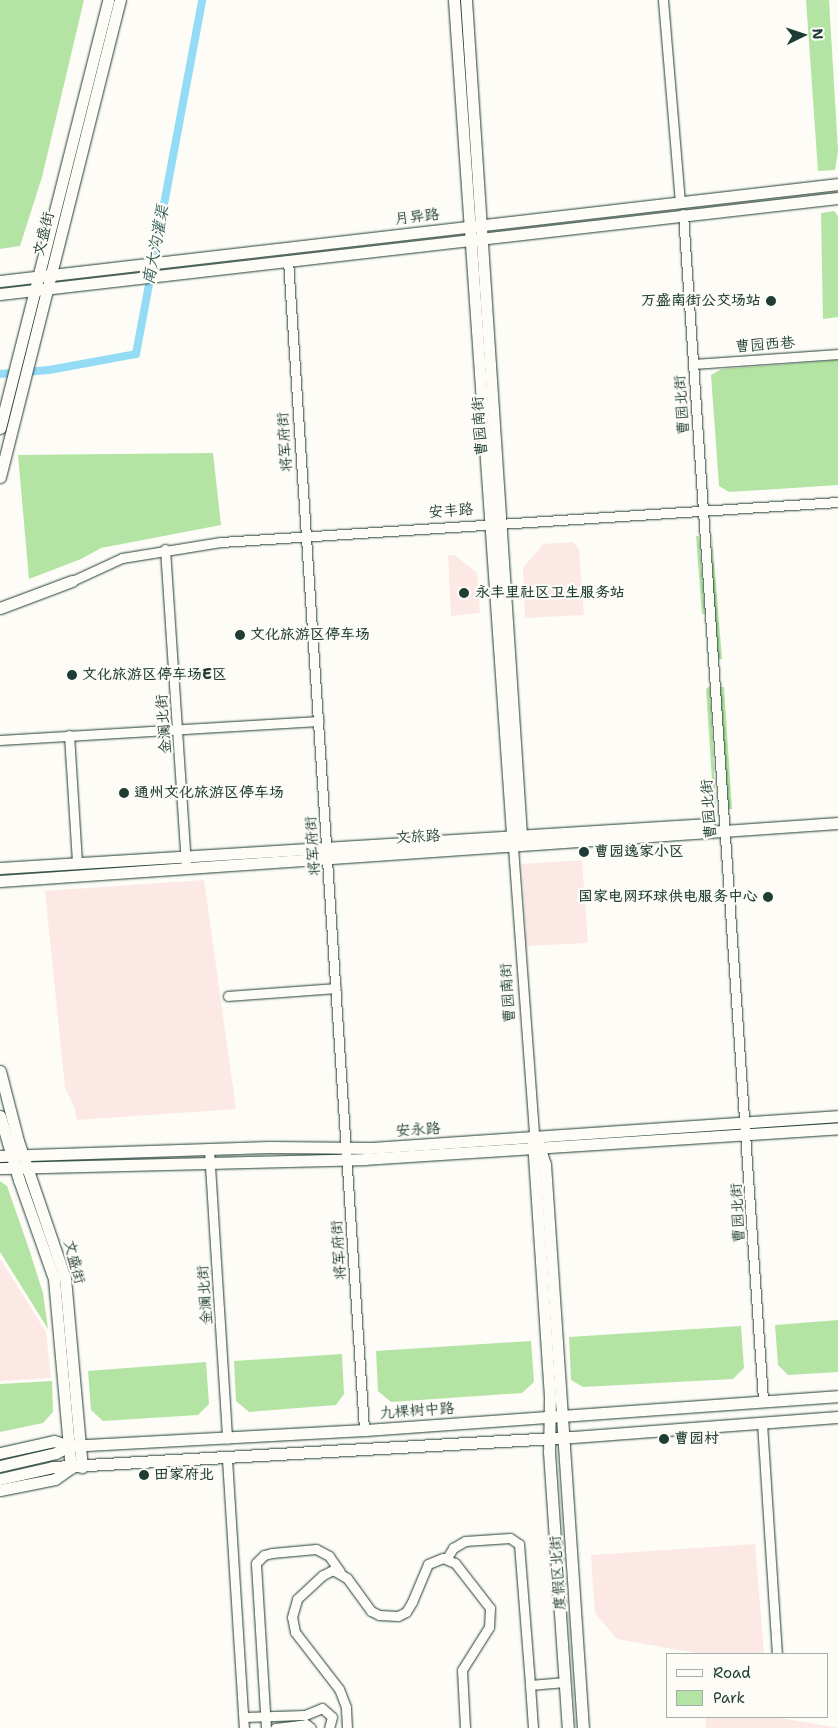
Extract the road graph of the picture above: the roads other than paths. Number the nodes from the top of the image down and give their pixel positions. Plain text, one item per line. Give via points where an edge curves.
1 (108, 0) edge
2 (120, 0) edge
3 (454, 0) edge
4 (466, 0) edge
5 (663, 0) edge
6 (838, 184) edge
7 (838, 198) edge
8 (680, 202) junction
9 (683, 214) junction
10 (476, 225) junction
11 (476, 240) junction
12 (288, 260) junction
13 (50, 274) junction
14 (38, 276) junction
15 (0, 281) edge
16 (41, 289) junction
17 (0, 294) edge
18 (28, 341) junction
19 (838, 354) edge
20 (694, 364) junction
21 (0, 428) edge
22 (0, 477) edge
23 (838, 502) edge
24 (702, 510) junction
25 (501, 523) junction
26 (489, 524) junction
27 (305, 536) junction
28 (165, 549) junction
29 (72, 581) junction
30 (0, 600) edge
31 (0, 608) edge
32 (318, 721) junction
33 (178, 728) junction
34 (69, 736) junction
35 (0, 740) edge
36 (838, 815) edge
37 (838, 823) edge
38 (724, 826) junction
39 (515, 839) junction
40 (327, 853) junction
41 (186, 856) junction
42 (77, 863) junction
43 (0, 868) edge
44 (187, 868) junction
45 (0, 881) edge
46 (336, 988) junction
47 (228, 996) dead end
48 (0, 1071) edge
49 (0, 1116) edge
50 (838, 1116) edge
51 (747, 1127) junction
52 (838, 1128) edge
53 (536, 1144) junction
54 (345, 1146) junction
55 (209, 1150) junction
56 (5, 1156) edge
57 (23, 1156) junction
58 (346, 1158) junction
59 (210, 1162) junction
60 (27, 1167) junction
61 (0, 1168) edge
62 (15, 1168) junction
63 (838, 1396) edge
64 (763, 1401) junction
65 (561, 1416) junction
66 (549, 1417) junction
67 (838, 1417) edge
68 (762, 1423) junction
69 (364, 1430) junction
70 (564, 1437) junction
71 (227, 1438) junction
72 (548, 1438) junction
73 (75, 1446) junction
74 (0, 1453) edge
75 (227, 1459) junction
76 (0, 1466) edge
77 (77, 1468) junction
78 (0, 1479) edge
79 (0, 1490) edge
80 (447, 1558) junction
81 (340, 1572) junction
82 (777, 1653) edge
83 (564, 1682) junction
84 (530, 1685) junction
85 (265, 1715) junction
86 (244, 1717) junction
87 (244, 1728) edge
88 (266, 1728) edge
89 (275, 1728) edge
90 (311, 1728) edge
91 (328, 1728) edge
92 (347, 1728) edge
93 (465, 1728) edge
94 (533, 1728) edge
95 (568, 1728) edge
96 (583, 1728) edge

1 - 14 main road, 文盛街
2 - 13 main road, 文盛街
3 - 10 main road, 曹园南街
4 - 10 main road, 曹园南街
5 - 8 street
6 - 8 main road, 月异路
7 - 9 main road, 月异路
8 - 10 main road, 月异路
9 - 11 main road, 月异路
9 - 20 street, 曹园北街
10 - 11 main road, 曹园南街
10 - 13 main road, 月异路
11 - 12 main road, 月异路
11 - 25 main road, 曹园南街
11 - 26 main road, 曹园南街
12 - 16 main road, 月异路
12 - 27 street, 将军府街
13 - 14 main road, 月异路
13 - 16 main road, 文盛街
14 - 15 main road, 月异路
14 - 16 main road, 文盛街
16 - 17 main road, 月异路
16 - 18 main road, 文盛街
18 - 21 main road, 文盛街
18 - 22 main road, 文盛街
19 - 20 street, 曹园西巷
20 - 24 street, 曹园北街
23 - 24 street, 安丰路
24 - 25 street, 安丰路
24 - 38 street, 曹园北街
25 - 26 street, 安丰路
25 - 39 main road, 曹园南街
26 - 27 street, 安丰路
26 - 39 main road, 曹园南街
27 - 28 street, 安丰路
27 - 32 street, 将军府街
28 - 29 street, 安丰路 via 122,558
28 - 33 street, 金澜北街
29 - 30 main road, 安丰路 via 30,596
29 - 31 main road, 安丰路
32 - 33 street
32 - 40 street, 将军府街
33 - 34 street
33 - 41 street, 金澜北街
34 - 35 street
34 - 42 street
36 - 38 main road, 文旅路
37 - 38 main road, 文旅路
38 - 39 main road, 文旅路
38 - 51 street, 曹园北街
39 - 40 main road, 文旅路
39 - 53 street, 曹园南街
40 - 41 main road, 文旅路
40 - 44 main road, 文旅路
40 - 46 street, 将军府街
41 - 42 main road, 文旅路
41 - 44 street, 金澜北街
42 - 43 main road, 文旅路
44 - 45 main road, 文旅路
46 - 47 street
46 - 54 street, 将军府街
48 - 57 main road, 文盛街
49 - 56 main road, 文盛街
50 - 51 main road, 安永路
51 - 52 main road, 安永路
51 - 53 main road, 安永路
51 - 64 street, 曹园北街
53 - 54 main road, 安永路
53 - 58 main road, 安永路
53 - 65 main road, 曹园南街
53 - 66 main road, 曹园南街
54 - 55 main road, 安永路
54 - 58 street, 将军府街
55 - 57 main road, 安永路
55 - 59 street, 金澜北街
56 - 57 main road, 安永路
56 - 62 main road, 文盛街
57 - 60 main road, 文盛街
58 - 59 main road, 安永路
58 - 69 street, 将军府街
59 - 60 main road, 安永路
59 - 71 street, 金澜北街
60 - 62 main road, 安永路
60 - 73 main road, 文盛街 via 65,1278
61 - 62 main road, 安永路
62 - 73 main road, 文盛街 via 54,1278
63 - 64 main road, 九棵树中路
64 - 65 main road, 九棵树中路
65 - 66 main road, 九棵树中路
65 - 70 main road, 度假区北街
66 - 69 main road, 九棵树中路
66 - 72 main road, 度假区北街
67 - 68 main road
68 - 70 main road
68 - 82 street
69 - 71 main road, 九棵树中路
70 - 72 main road
70 - 96 main road, 度假区北街
71 - 73 main road, 九棵树中路
72 - 75 main road
72 - 83 main road, 度假区北街
73 - 74 main road via 54,1441
73 - 76 main road, 九棵树中路
73 - 77 main road, 文盛街
75 - 77 main road
75 - 86 street
77 - 78 main road via 54,1467
77 - 79 main road via 55,1479
80 - 81 street via 438,1558 428,1564 412,1602 406,1612 398,1616 371,1611
80 - 84 street via 453,1548 465,1541 510,1538 519,1544
80 - 93 street via 455,1562 490,1608 488,1626 462,1670
81 - 85 street via 329,1556 316,1549 272,1553 264,1555 256,1563
81 - 92 street via 327,1572 302,1592 294,1608 292,1625 298,1640 339,1689 346,1707
83 - 84 street
83 - 95 main road, 度假区北街
84 - 94 street
85 - 86 street
85 - 88 street
85 - 91 street via 305,1714 322,1708 332,1717
86 - 87 street
89 - 90 street via 306,1724

